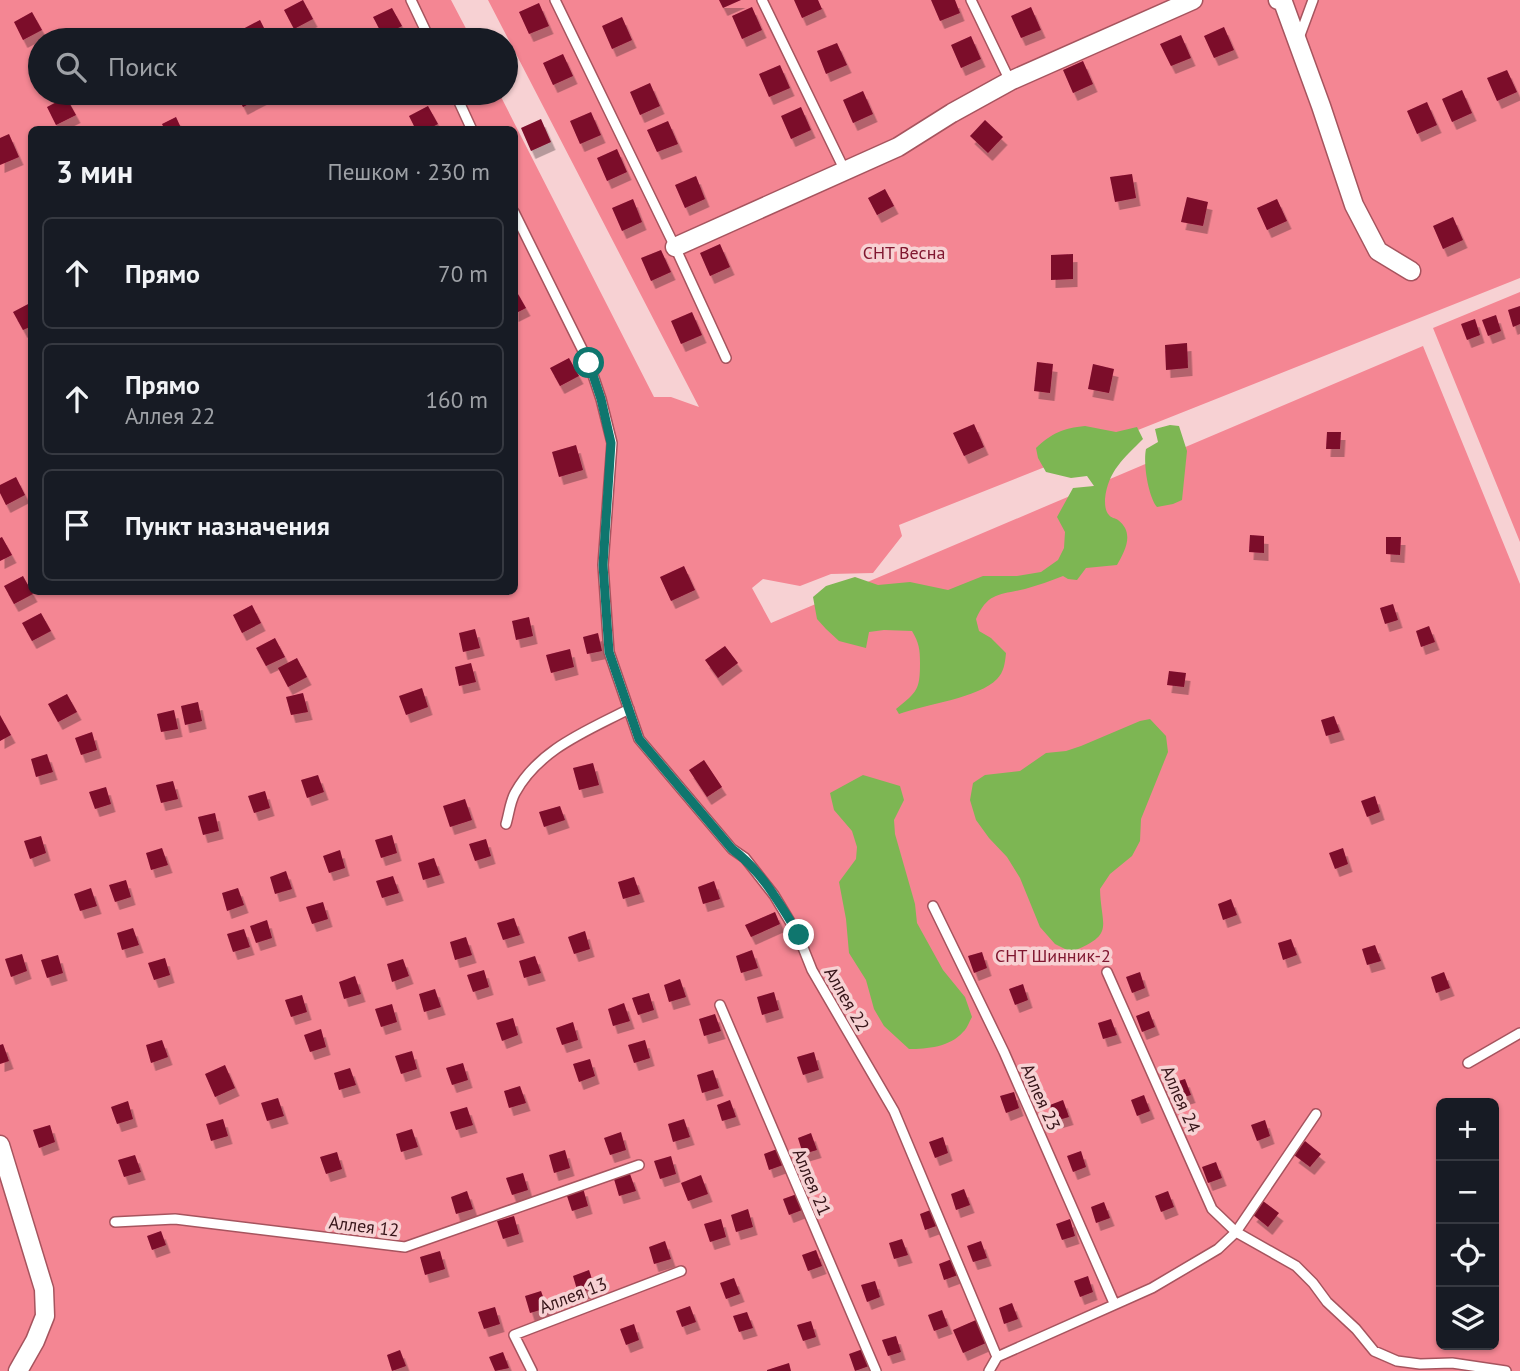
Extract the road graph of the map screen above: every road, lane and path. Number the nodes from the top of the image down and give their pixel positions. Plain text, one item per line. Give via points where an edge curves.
1 (411, 0) edge
2 (555, 0) edge
3 (762, 0) edge
4 (971, 0) edge
5 (1193, 0) edge
6 (1279, 0) edge
7 (1313, 0) edge
8 (1173, 3) edge
9 (424, 28) edge
10 (1298, 43) junction
11 (1010, 81) junction
12 (461, 105) edge
13 (470, 126) edge
14 (845, 171) junction
15 (518, 220) edge
16 (675, 247) junction
17 (1411, 271) dead end
18 (726, 358) dead end
19 (629, 709) junction
20 (506, 824) dead end
21 (933, 906) dead end
22 (1107, 972) dead end
23 (719, 1005) dead end
24 (1520, 1032) edge
25 (1468, 1063) dead end
26 (1317, 1114) dead end
27 (0, 1145) edge
28 (639, 1165) dead end
29 (115, 1222) dead end
30 (1236, 1232) junction
31 (681, 1271) dead end
32 (1114, 1303) junction
33 (997, 1357) junction
34 (18, 1371) edge
35 (532, 1371) edge
36 (876, 1371) edge
37 (989, 1371) edge
38 (1506, 1371) edge

1 - 9 lane
2 - 16 lane
3 - 14 lane
4 - 11 lane
5 - 8 street
6 - 10 street
7 - 10 lane
8 - 11 street
10 - 17 street via 1354,205 1378,251
11 - 14 street via 898,147
12 - 13 lane
14 - 16 street
15 - 19 lane, Аллея 22 via 583,352 611,443 603,565 609,652
16 - 18 lane
19 - 20 lane via 572,738 536,763 514,794
19 - 33 lane, Аллея 22 via 639,739 732,849 745,858 799,935 812,970 894,1111
21 - 32 lane, Аллея 23 via 1004,1052
22 - 30 lane, Аллея 24 via 1212,1209
23 - 36 lane, Аллея 21
24 - 25 lane
26 - 30 lane
27 - 34 street via 44,1289 45,1316
28 - 29 lane, Аллея 12 via 405,1247 175,1219
30 - 32 lane via 1218,1249 1152,1288
30 - 38 lane, Аллея 24 via 1296,1266 1374,1351 1397,1361
31 - 35 lane, Аллея 13 via 514,1335
32 - 33 lane
33 - 37 lane

